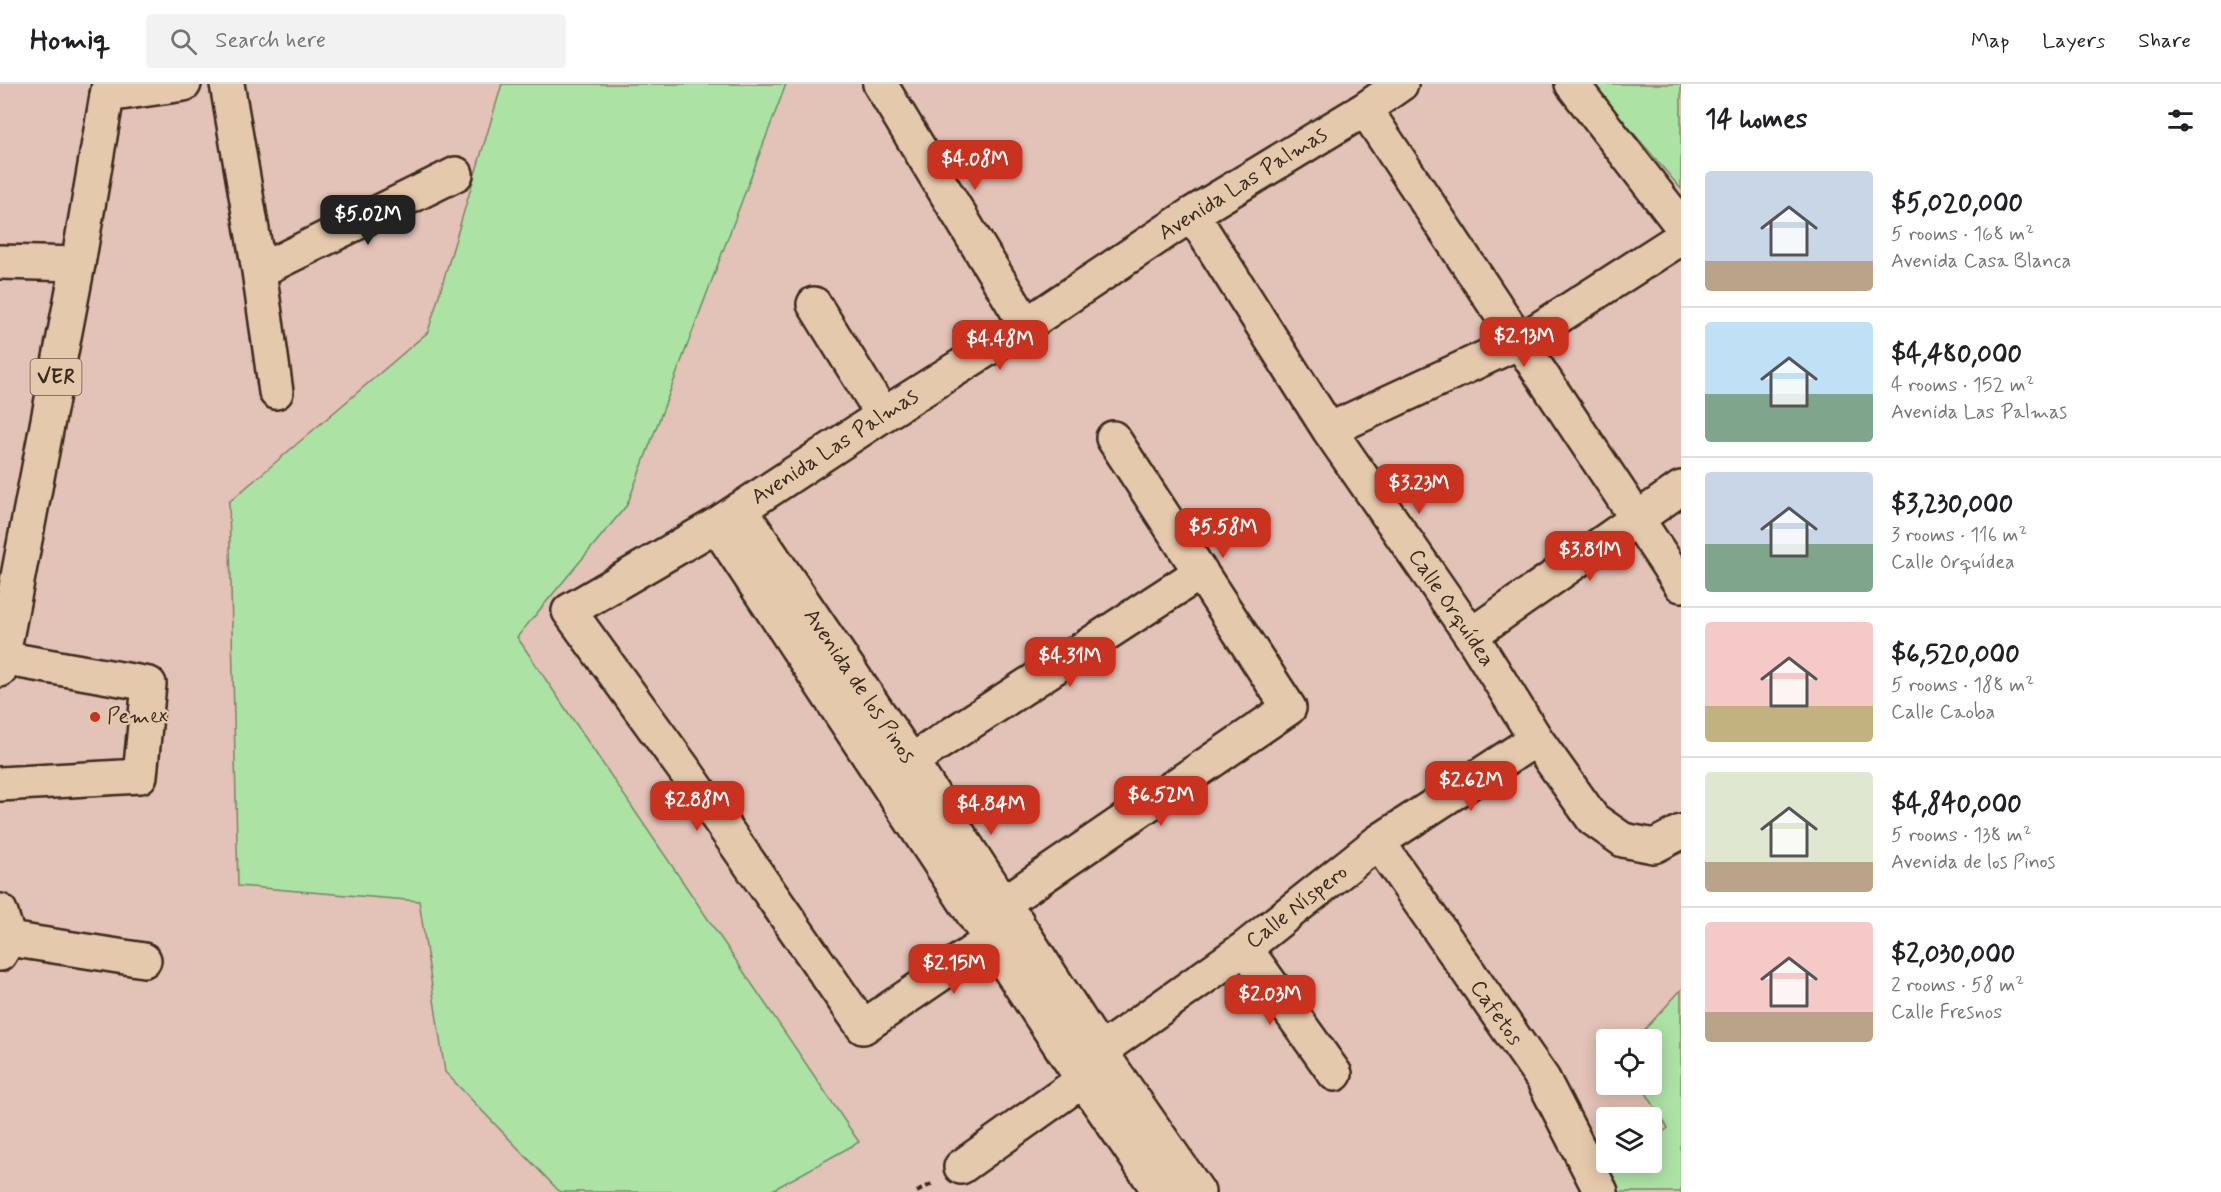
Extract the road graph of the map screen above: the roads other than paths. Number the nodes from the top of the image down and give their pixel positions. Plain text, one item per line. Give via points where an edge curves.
1 (184, 84) edge
2 (227, 84) edge
3 (880, 84) edge
4 (1401, 84) edge
5 (1572, 84) edge
6 (108, 90) edge
7 (1365, 109) junction
8 (456, 174) dead end
9 (1192, 214) junction
10 (1681, 225) edge
11 (1681, 238) edge
12 (0, 262) edge
13 (78, 264) junction
14 (259, 271) junction
15 (814, 304) dead end
16 (1026, 325) junction
17 (1519, 342) junction
18 (276, 392) dead end
19 (884, 415) junction
20 (1329, 430) junction
21 (1113, 438) dead end
22 (1681, 488) edge
23 (728, 517) junction
24 (1636, 517) junction
25 (1201, 572) junction
26 (1681, 585) edge
27 (1471, 635) junction
28 (1, 664) edge
29 (1536, 739) junction
30 (911, 761) junction
31 (0, 784) edge
32 (1681, 832) edge
33 (1378, 842) junction
34 (1004, 921) junction
35 (3, 935) edge
36 (1245, 948) junction
37 (144, 960) dead end
38 (1100, 1051) junction
39 (1335, 1074) dead end
40 (1083, 1080) junction
41 (961, 1167) dead end
42 (1160, 1192) edge
43 (1198, 1192) edge
44 (1601, 1192) edge

1 - 6 street
2 - 14 street
3 - 16 street
4 - 7 street, Avenida Las Palmas
5 - 10 street
6 - 13 street, VER
7 - 9 street, Avenida Las Palmas
7 - 17 street
8 - 14 street
9 - 16 street, Avenida Las Palmas
9 - 20 street, Calle Orquídea
11 - 17 street
12 - 13 street
13 - 28 street, VER
14 - 18 street
15 - 19 street
16 - 19 street, Avenida Las Palmas
17 - 20 street
17 - 24 street
19 - 23 street, Avenida Las Palmas
20 - 27 street, Calle Orquídea
21 - 25 street
22 - 24 street
23 - 30 street, Avenida de los Pinos
23 - 34 street, Avenida de los Pinos
23 - 34 street, Avenida Las Palmas via 569,611 863,1028
24 - 26 street
24 - 27 street
25 - 30 street
25 - 34 street via 1289,708
27 - 29 street, Calle Orquídea
28 - 31 street via 149,684 140,776
29 - 32 street, Calle Orquídea via 1593,819 1623,840 1653,846
29 - 33 street, Calle Níspero
30 - 34 street, Avenida de los Pinos
33 - 36 street, Calle Níspero
33 - 44 street, Cafetos via 1543,1080
34 - 38 street, Avenida de los Pinos
34 - 40 street, Avenida de los Pinos
35 - 37 street
36 - 38 street, Calle Níspero
36 - 39 street
38 - 40 street, Calle Níspero
38 - 43 street, Avenida de los Pinos
40 - 41 street, Calle Níspero
40 - 42 street, Avenida de los Pinos

